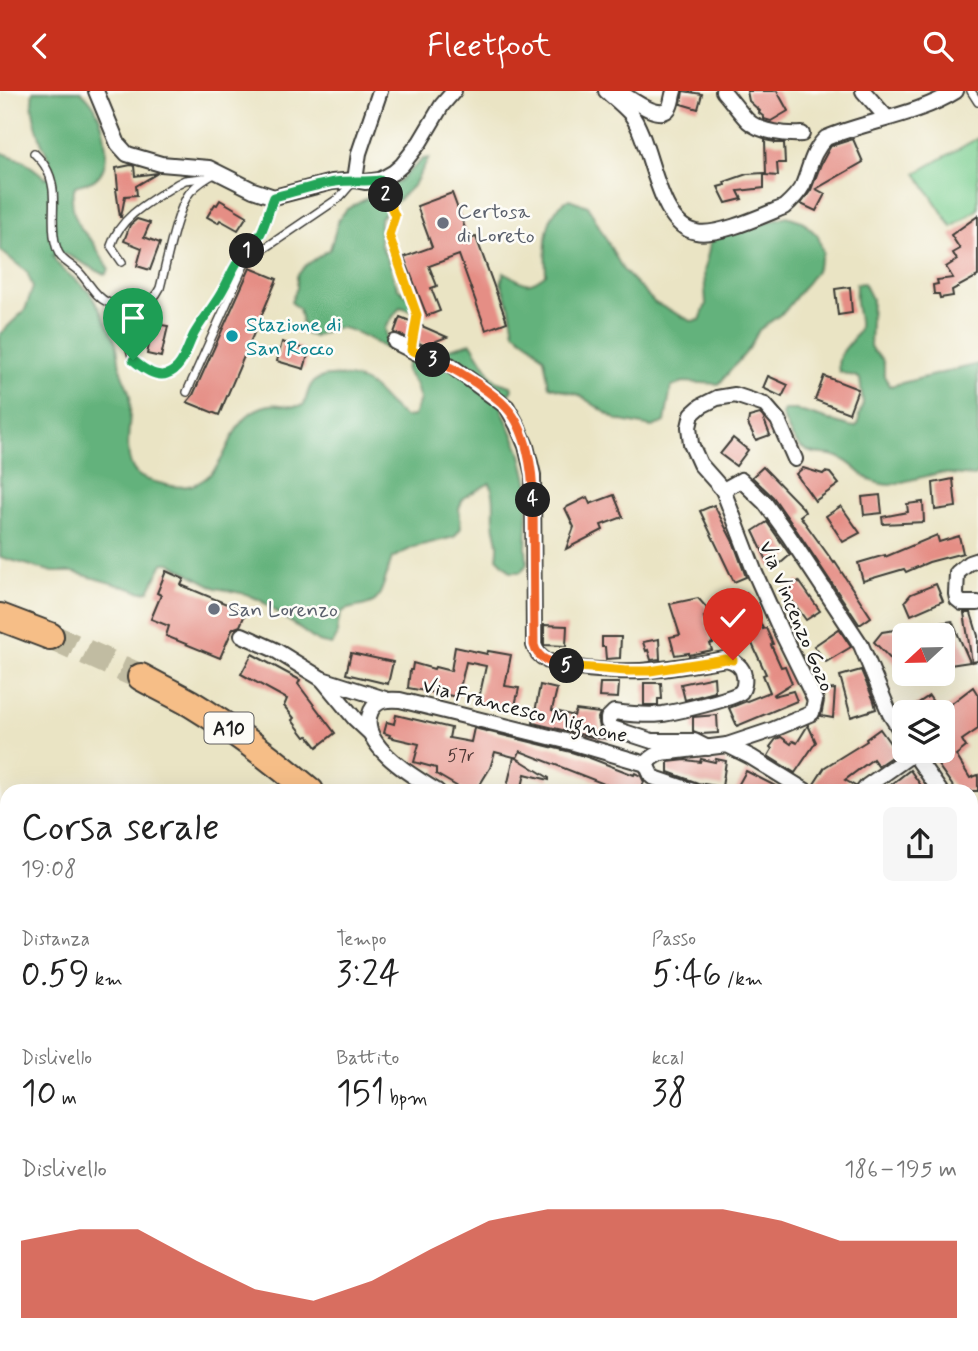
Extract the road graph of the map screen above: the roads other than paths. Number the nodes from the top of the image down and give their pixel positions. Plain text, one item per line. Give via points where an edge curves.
1 (96, 91) edge
2 (380, 91) edge
3 (454, 91) edge
4 (606, 91) edge
5 (618, 91) edge
6 (674, 91) edge
7 (723, 91) edge
8 (863, 91) edge
9 (956, 91) edge
10 (971, 91) edge
11 (978, 102) edge
12 (887, 118) junction
13 (802, 134) dead end
14 (34, 153) dead end
15 (212, 175) junction
16 (355, 180) junction
17 (274, 197) junction
18 (122, 262) dead end
19 (121, 315) dead end
20 (395, 342) dead end
21 (187, 392) dead end
22 (795, 459) dead end
23 (723, 490) junction
24 (978, 560) edge
25 (978, 603) edge
26 (0, 617) edge
27 (0, 635) edge
28 (242, 635) dead end
29 (322, 679) junction
30 (385, 699) junction
31 (892, 717) edge
32 (371, 734) junction
33 (727, 745) junction
34 (708, 748) junction
35 (898, 763) edge
36 (921, 763) edge
37 (649, 770) junction
38 (277, 784) edge
39 (302, 784) edge
40 (425, 784) edge
41 (646, 784) edge
42 (678, 784) edge
43 (795, 784) edge
44 (870, 784) edge
45 (935, 784) edge

1 - 15 street via 127,154 161,164 209,168
2 - 16 street
3 - 16 street via 394,173 380,180
4 - 12 street via 630,113 641,133 668,210 684,228 696,233 719,231 784,207 802,187 814,154 826,138
5 - 6 street via 655,113 664,113
7 - 13 street via 753,124
8 - 12 street
9 - 12 street via 923,109
10 - 11 lane
14 - 15 lane via 46,167 53,189 56,247 63,261 106,302 116,304 145,303 155,296 188,194
15 - 17 street
15 - 18 lane via 177,184 129,218 111,246
16 - 17 street
16 - 21 lane via 339,198 244,265
17 - 19 lane via 257,243 235,264 174,371 161,375 133,360
20 - 34 street via 450,366 507,407 517,425 533,475 535,651 550,662 626,671 726,659 738,664 744,675 740,693 663,714 614,712 608,717 612,727 652,741 694,741
22 - 23 street via 778,420 765,405 735,395 717,398 692,414 688,427 700,464
23 - 31 street via 741,480 765,503 861,645
23 - 33 street, Via Vincenzo Gozo via 755,573 815,700 812,713
24 - 25 street via 957,573 956,594 962,603
26 - 27 highway via 46,644
28 - 29 street, Via Francesco Mignone
29 - 30 street, Via Francesco Mignone
29 - 32 street, Via Francesco Mignone
30 - 32 street via 373,707
30 - 37 street, Via Francesco Mignone via 524,730
32 - 40 street, Via Francesco Mignone via 380,750
33 - 34 street, Via Francesco Mignone
33 - 43 street
34 - 37 street, Via Francesco Mignone via 662,752 651,757
35 - 44 street
36 - 45 street
37 - 41 street
37 - 42 street
38 - 39 highway, A10 via 137,685 189,702

